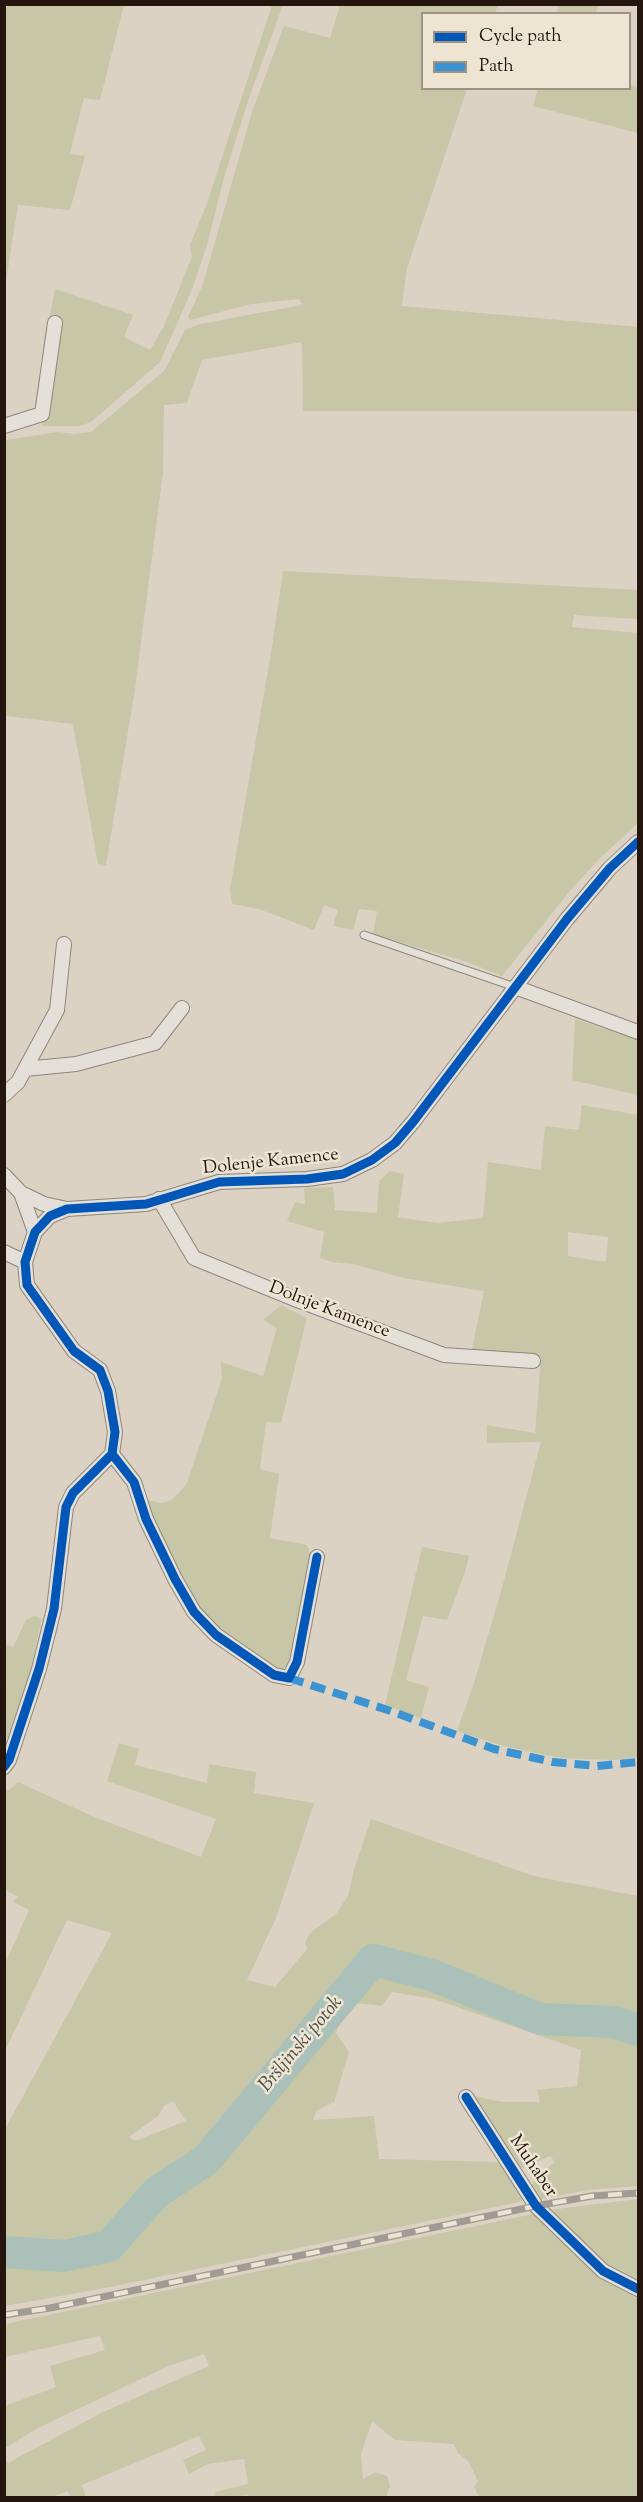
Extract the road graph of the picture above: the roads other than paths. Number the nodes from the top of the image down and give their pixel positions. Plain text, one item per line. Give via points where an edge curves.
1 (55, 323) dead end
2 (4, 426) edge
3 (639, 842) edge
4 (364, 935) dead end
5 (64, 944) dead end
6 (515, 987) junction
7 (182, 1008) dead end
8 (639, 1032) edge
9 (25, 1069) junction
10 (4, 1095) edge
11 (4, 1175) edge
12 (21, 1193) junction
13 (159, 1199) junction
14 (67, 1209) junction
15 (35, 1232) junction
16 (4, 1252) edge
17 (25, 1262) junction
18 (533, 1361) dead end
19 (112, 1454) junction
20 (317, 1557) dead end
21 (4, 1767) edge
22 (466, 2097) dead end
23 (639, 2289) edge

1 - 2 street via 42,414
3 - 6 street, Dolenje Kamence via 610,868
4 - 6 lane
5 - 9 street via 57,1010
6 - 8 street
6 - 13 street, Dolenje Kamence via 413,1122 395,1143 372,1160 343,1174 219,1182
7 - 9 street via 155,1043 76,1064
9 - 10 street
11 - 12 street
12 - 14 street
12 - 15 street
13 - 14 street, Dolenje Kamence via 146,1204
13 - 18 street, Dolnje Kamence via 194,1258 444,1355
14 - 15 street, Dolenje Kamence via 50,1216
15 - 17 street
16 - 17 street
17 - 19 street via 27,1285 36,1301 74,1351 100,1370 115,1432
19 - 20 street via 134,1482 146,1520 194,1612 216,1635 274,1675 288,1678 297,1662
19 - 21 street via 73,1493 66,1507 54,1609 39,1669
22 - 23 street, Muhaber via 536,2206 603,2271

